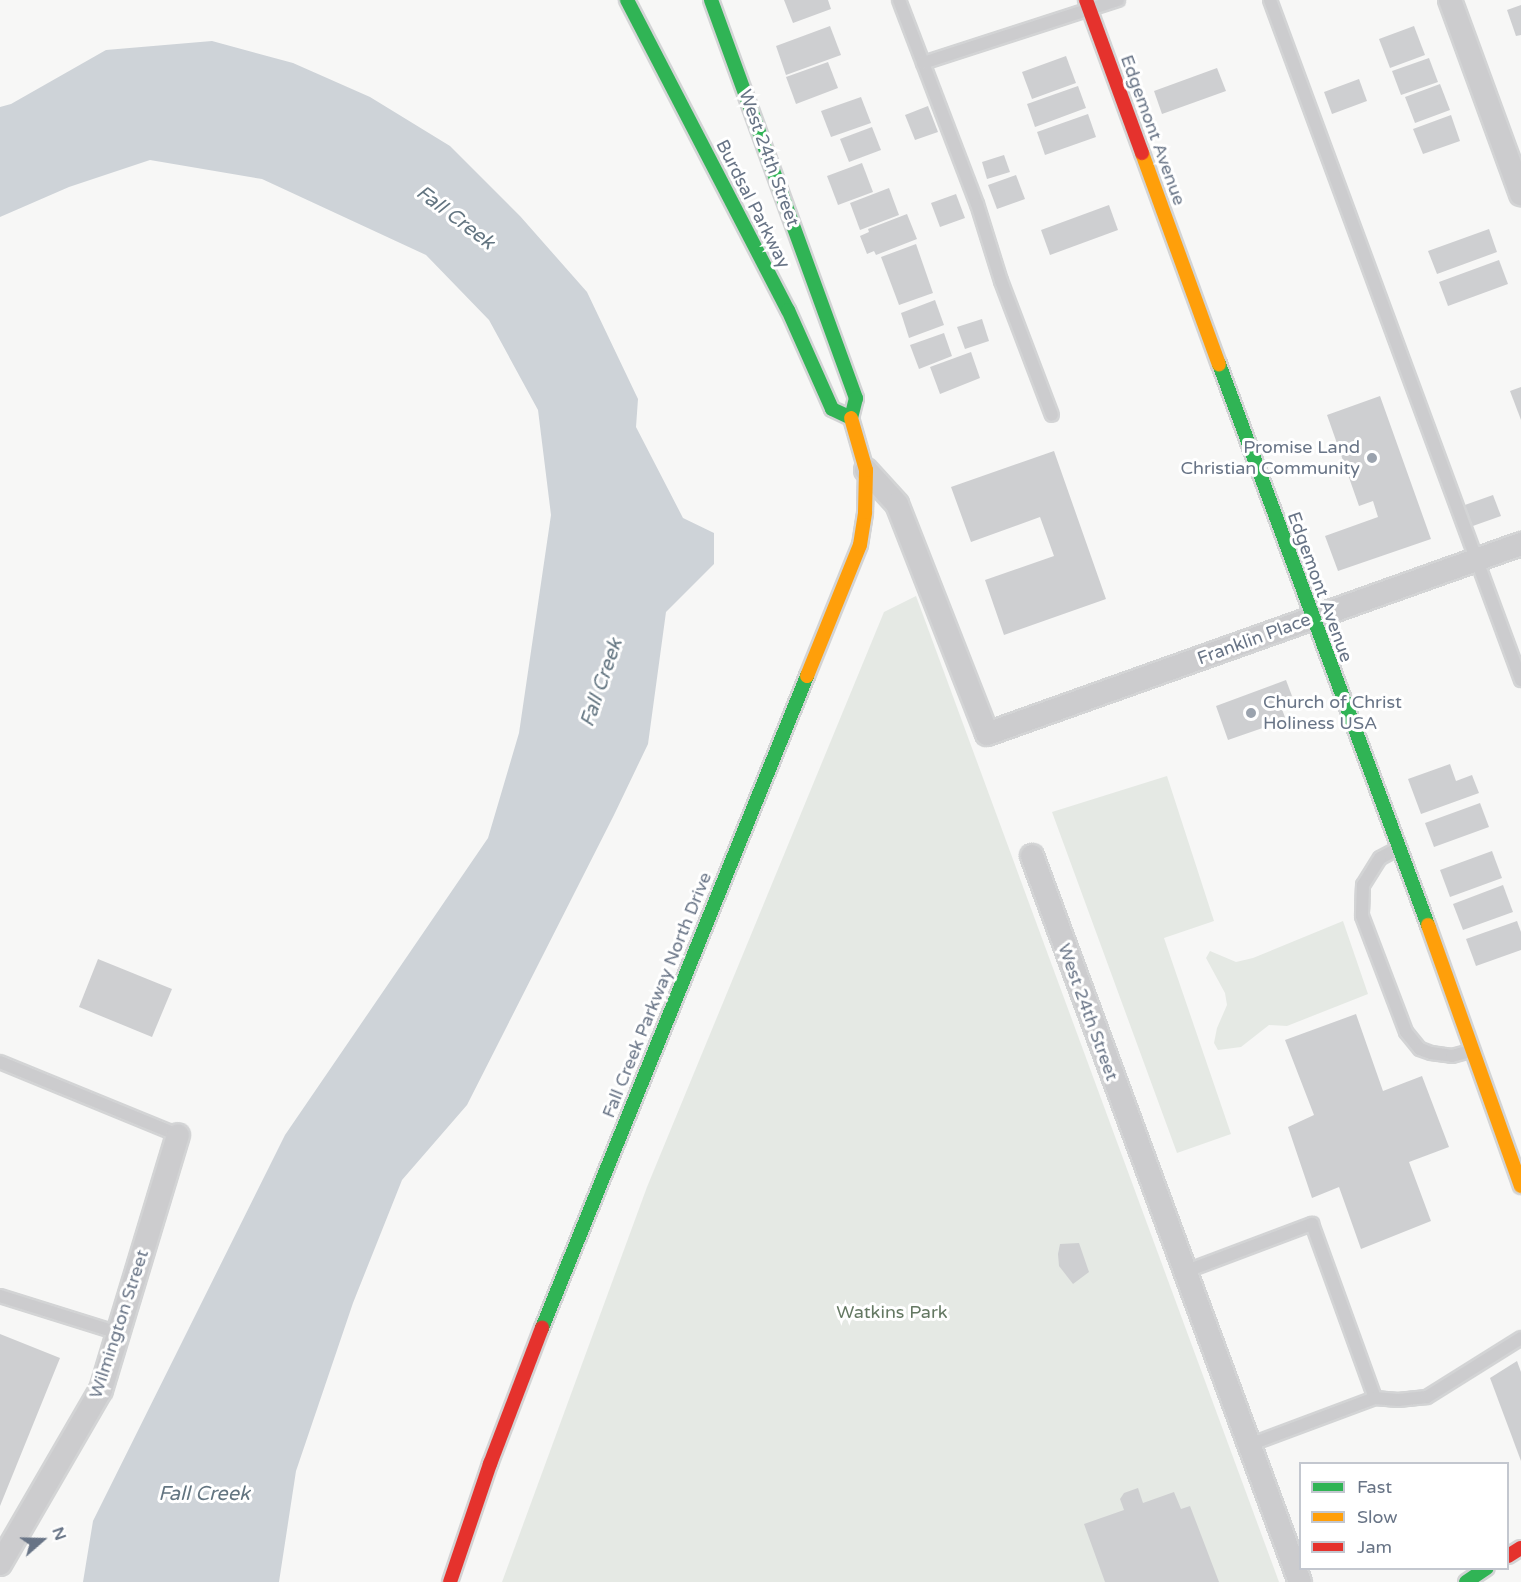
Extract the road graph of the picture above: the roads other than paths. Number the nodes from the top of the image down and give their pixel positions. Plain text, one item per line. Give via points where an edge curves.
1 (627, 0) edge
2 (711, 0) edge
3 (899, 0) edge
4 (1118, 0) edge
5 (1270, 0) edge
6 (1450, 0) edge
7 (1088, 4) edge
8 (923, 63) junction
9 (1521, 194) edge
10 (1052, 415) dead end
11 (851, 418) junction
12 (866, 470) junction
13 (1521, 544) edge
14 (1476, 560) junction
15 (1312, 618) junction
16 (1521, 680) edge
17 (1400, 848) junction
18 (1032, 856) dead end
19 (1472, 1051) junction
20 (3, 1063) edge
21 (0, 1077) edge
22 (178, 1135) joint
23 (1521, 1186) edge
24 (1184, 1272) junction
25 (0, 1296) edge
26 (118, 1333) junction
27 (1521, 1338) edge
28 (1376, 1398) junction
29 (1249, 1445) junction
30 (0, 1564) edge
31 (1485, 1570) edge
32 (450, 1582) edge
33 (1300, 1582) edge
34 (1466, 1582) edge

1 - 11 street, Burdsal Parkway via 784,301 832,409
2 - 11 street, West 24th Street via 856,398
3 - 8 lane
4 - 7 lane
5 - 14 lane
6 - 9 street
7 - 8 lane
7 - 15 street, Edgemont Avenue
8 - 10 lane
11 - 12 street, Fall Creek Parkway North Drive
12 - 15 street, Franklin Place via 897,504 987,734
12 - 32 street, Fall Creek Parkway North Drive via 860,545 553,1299
13 - 14 street, Franklin Place
14 - 15 street, Franklin Place
14 - 16 lane
15 - 17 street, Edgemont Avenue
17 - 19 street, Edgemont Avenue
17 - 19 lane via 1380,858 1363,885 1362,916 1406,1032 1420,1049 1431,1053 1452,1056
18 - 24 street, West 24th Street
19 - 23 street, Edgemont Avenue
20 - 21 lane
20 - 22 lane
22 - 26 street, Wilmington Street
24 - 28 lane via 1312,1224
24 - 29 street, West 24th Street
25 - 26 lane
26 - 30 street, Wilmington Street via 101,1390
27 - 28 lane via 1427,1397
28 - 29 lane
29 - 33 street, West 24th Street
31 - 34 street

